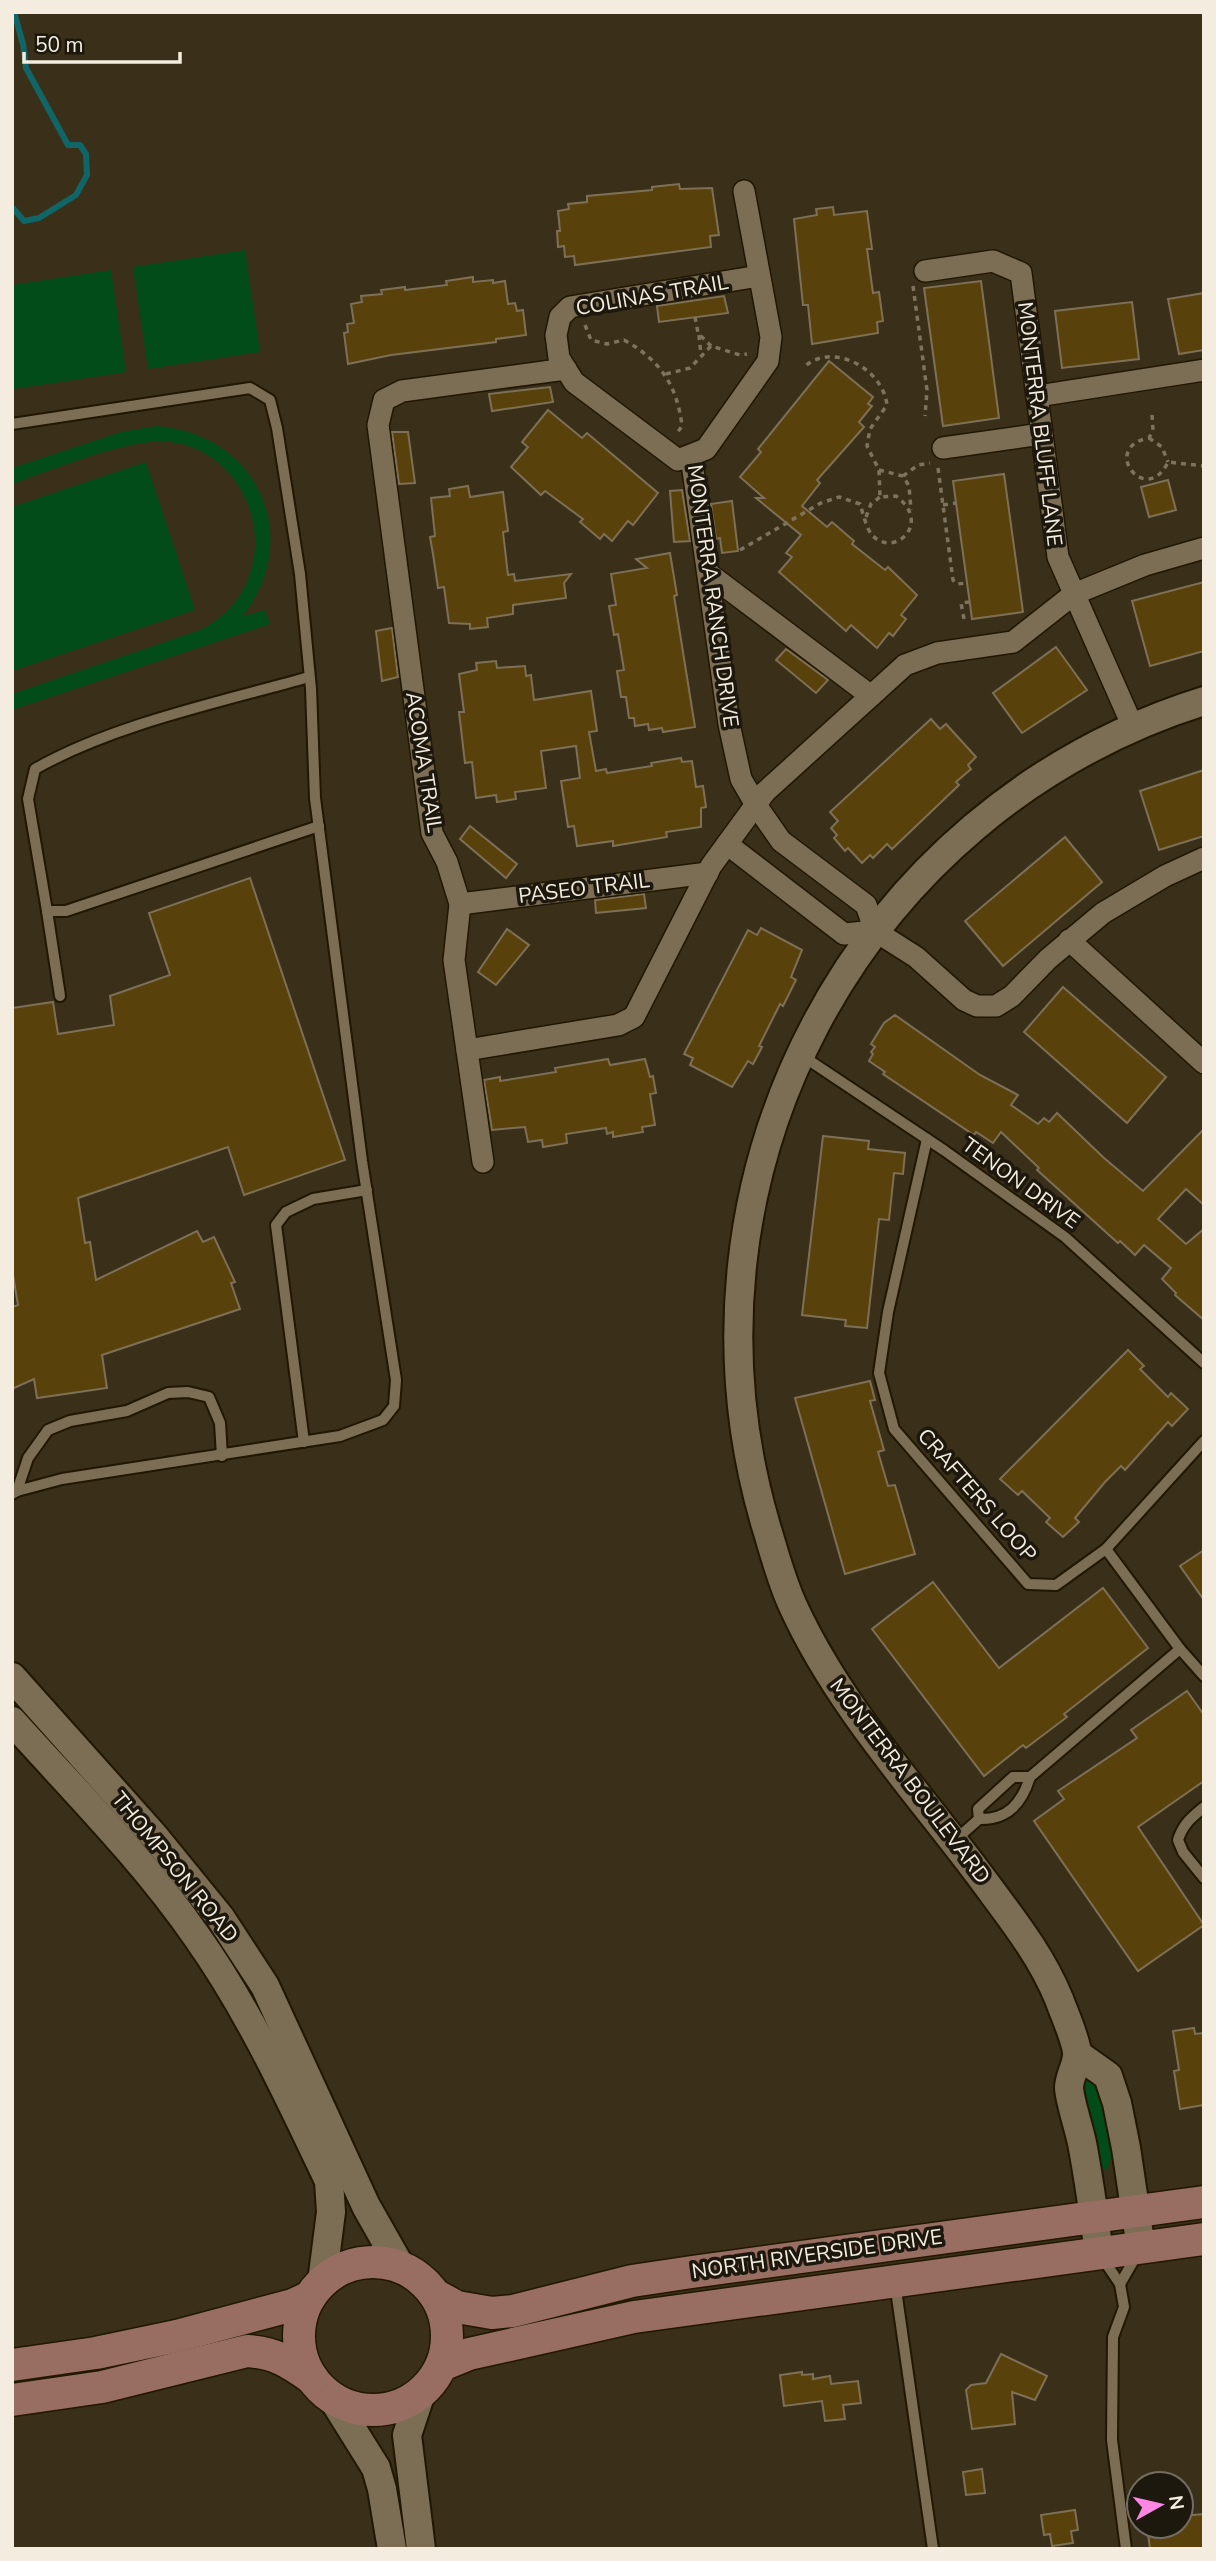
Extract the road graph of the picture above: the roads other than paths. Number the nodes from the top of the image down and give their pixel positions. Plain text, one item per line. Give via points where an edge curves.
1 (744, 191) dead end
2 (759, 276) junction
3 (919, 276) road end
4 (566, 369) junction
5 (1204, 370) edge
6 (1037, 396) junction
7 (12, 424) edge
8 (1041, 434) junction
9 (691, 456) junction
10 (938, 458) road end
11 (1204, 548) edge
12 (709, 574) junction
13 (1074, 594) junction
14 (309, 677) junction
15 (871, 696) junction
16 (1204, 701) edge
17 (1133, 727) junction
18 (756, 805) junction
19 (318, 826) junction
20 (727, 844) junction
21 (795, 850) junction
22 (1204, 858) edge
23 (708, 873) junction
24 (773, 879) junction
25 (460, 904) junction
26 (47, 911) junction
27 (875, 931) junction
28 (1069, 940) junction
29 (60, 996) dead end
30 (467, 1050) junction
31 (800, 1054) junction
32 (1204, 1063) edge
33 (928, 1139) junction
34 (483, 1161) dead end
35 (367, 1190) junction
36 (1204, 1363) edge
37 (1204, 1441) edge
38 (304, 1442) junction
39 (222, 1456) junction
40 (15, 1492) edge
41 (1106, 1549) junction
42 (1180, 1648) junction
43 (1204, 1676) edge
44 (12, 1677) edge
45 (12, 1721) edge
46 (1030, 1777) junction
47 (1204, 1807) edge
48 (979, 1819) junction
49 (954, 1841) junction
50 (1204, 1878) edge
51 (265, 1986) junction
52 (240, 2001) junction
53 (1077, 2054) junction
54 (1204, 2202) edge
55 (1137, 2211) junction
56 (1094, 2215) junction
57 (1204, 2239) edge
58 (1142, 2248) junction
59 (1099, 2253) junction
60 (400, 2266) junction
61 (895, 2280) junction
62 (1120, 2284) junction
63 (316, 2290) junction
64 (435, 2295) junction
65 (12, 2365) edge
66 (442, 2365) junction
67 (323, 2389) junction
68 (421, 2393) junction
69 (12, 2400) edge
70 (391, 2549) edge
71 (421, 2549) edge
72 (933, 2549) edge
73 (1126, 2549) edge

1 - 2 street, MONTERRA RANCH DRIVE
2 - 4 street, COLINAS TRAIL via 570,307 560,317 556,335 559,358
2 - 9 street, MONTERRA RANCH DRIVE via 771,337 768,361 705,449
3 - 6 street, MONTERRA BLUFF LANE via 993,261 1021,273
4 - 9 street via 574,382 678,460
4 - 25 street, ACOMA TRAIL via 402,391 384,400 378,425 432,833
5 - 6 street
6 - 8 street, MONTERRA BLUFF LANE
7 - 14 lane via 250,388 270,400 300,574
8 - 10 street
8 - 13 street, MONTERRA BLUFF LANE via 1058,558
9 - 12 street, MONTERRA RANCH DRIVE
11 - 13 street via 1145,565
12 - 15 street
12 - 18 street, MONTERRA RANCH DRIVE via 729,723 741,779
13 - 15 street via 1013,642 937,653 905,665
13 - 17 street, MONTERRA BLUFF LANE
14 - 19 lane
14 - 26 lane via 169,716 66,751 35,769 28,799
15 - 18 street
16 - 17 street, MONTERRA BOULEVARD
17 - 27 street, MONTERRA BOULEVARD via 1049,772 983,819 923,875
18 - 20 street
18 - 21 street, MONTERRA RANCH DRIVE via 782,841
19 - 26 lane via 66,911
19 - 35 lane
20 - 23 street
20 - 24 street
21 - 24 street
21 - 27 street, MONTERRA RANCH DRIVE via 866,905
22 - 28 street via 1133,893
23 - 25 street, PASEO TRAIL
23 - 30 street via 634,1017 618,1025
24 - 27 street via 845,934
25 - 30 street, ACOMA TRAIL via 454,960
26 - 29 lane
27 - 28 street via 916,957 964,1000 984,1007 1007,1000
27 - 31 street, MONTERRA BOULEVARD via 846,971
28 - 32 street
30 - 34 street, ACOMA TRAIL
31 - 33 lane, TENON DRIVE
31 - 49 street, MONTERRA BOULEVARD via 771,1123 748,1213 737,1312 746,1447 772,1546 803,1625 857,1715
33 - 36 lane, TENON DRIVE via 1065,1237
33 - 41 lane, CRAFTERS LOOP via 887,1312 879,1373 894,1429 1028,1584 1056,1585
35 - 38 lane via 396,1380 394,1406 383,1420 340,1436
35 - 38 lane via 313,1199 286,1212 276,1225
37 - 41 lane, CRAFTERS LOOP
38 - 39 lane
39 - 40 lane via 62,1479
39 - 40 lane via 220,1423 209,1397 168,1393 127,1411 70,1421 48,1430 28,1458
41 - 42 lane
42 - 43 lane
42 - 46 lane
44 - 51 street, THOMPSON ROAD via 154,1836 220,1917
45 - 52 street, THOMPSON ROAD via 132,1855 196,1935
46 - 48 lane via 1023,1798 1006,1812 995,1820
46 - 48 lane via 1013,1777 986,1799 978,1808
47 - 50 lane via 1188,1820 1178,1840
48 - 49 lane
49 - 53 street, MONTERRA BOULEVARD via 1035,1949 1058,1997
51 - 52 street
51 - 60 street, THOMPSON ROAD via 366,2206
52 - 63 street, THOMPSON ROAD via 329,2181 331,2212
53 - 55 street via 1108,2076
53 - 56 street via 1069,2087
54 - 55 main road, NORTH RIVERSIDE DRIVE
55 - 56 main road, NORTH RIVERSIDE DRIVE
55 - 58 street
56 - 59 street
56 - 64 main road, NORTH RIVERSIDE DRIVE via 632,2281 513,2311 457,2307
57 - 58 main road, NORTH RIVERSIDE DRIVE
58 - 59 main road, NORTH RIVERSIDE DRIVE
58 - 62 lane
59 - 61 main road, NORTH RIVERSIDE DRIVE
59 - 62 lane
60 - 63 main road, NORTH RIVERSIDE DRIVE via 367,2261 350,2265
60 - 64 main road, NORTH RIVERSIDE DRIVE via 420,2278
61 - 66 main road, NORTH RIVERSIDE DRIVE via 634,2317 469,2354
61 - 72 lane
62 - 73 lane via 1124,2307 1113,2337 1112,2440
63 - 65 main road, NORTH RIVERSIDE DRIVE via 293,2305 177,2336
63 - 67 main road via 301,2317 299,2338 303,2359
64 - 66 main road, NORTH RIVERSIDE DRIVE via 447,2329
66 - 68 main road, NORTH RIVERSIDE DRIVE
67 - 68 main road, NORTH RIVERSIDE DRIVE via 355,2408 378,2410 401,2405
67 - 69 main road, NORTH RIVERSIDE DRIVE via 286,2360 247,2351 102,2387
67 - 70 street via 376,2468
68 - 71 street via 407,2435

